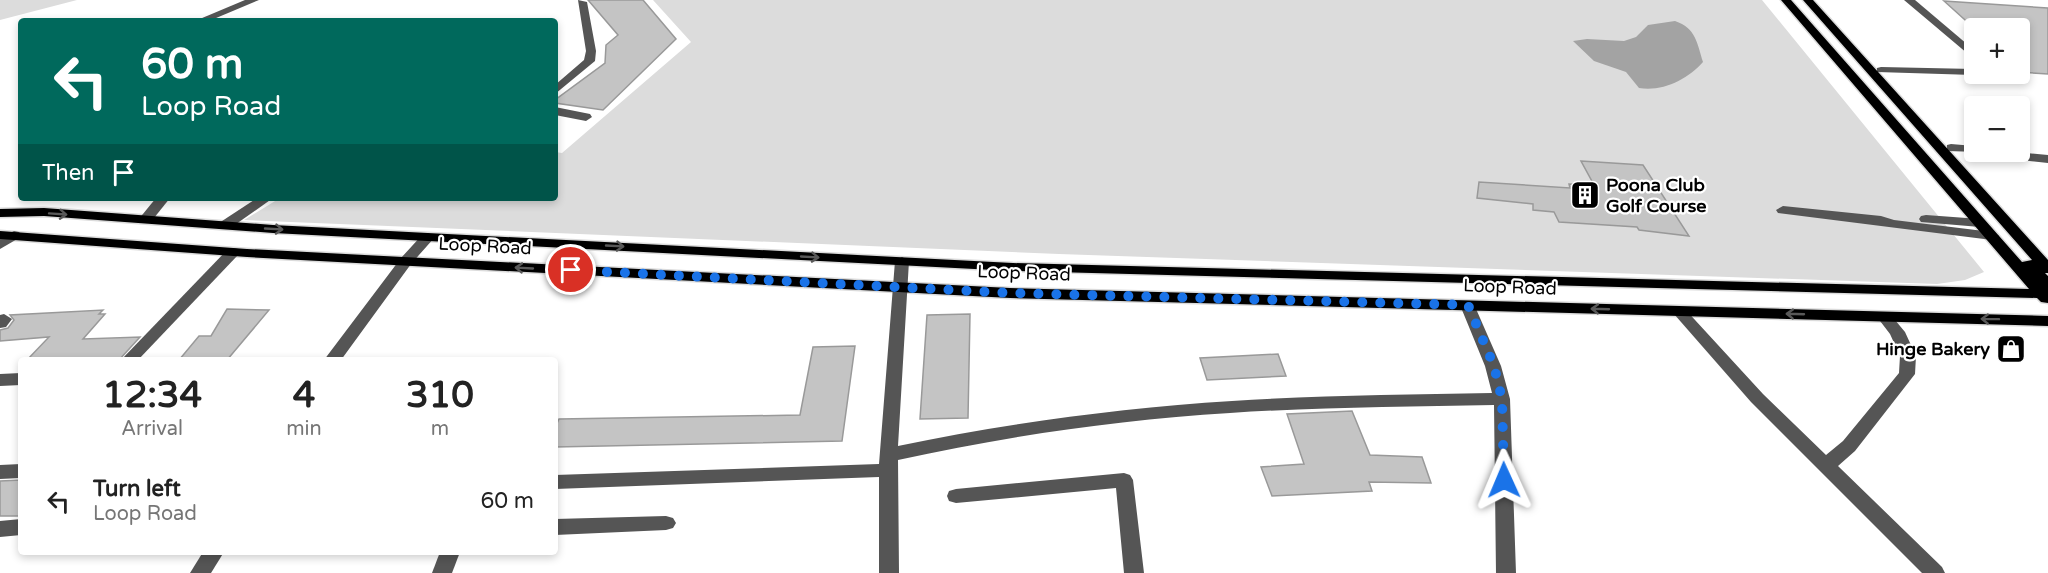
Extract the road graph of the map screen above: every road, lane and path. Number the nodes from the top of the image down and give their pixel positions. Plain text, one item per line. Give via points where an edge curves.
1 (254, 0) edge
2 (1786, 0) edge
3 (1797, 0) edge
4 (1808, 0) edge
5 (1816, 0) edge
6 (1909, 0) edge
7 (582, 2) dead end
8 (208, 18) edge
9 (1964, 47) edge
10 (1881, 70) junction
11 (1964, 72) edge
12 (558, 88) edge
13 (558, 112) edge
14 (586, 117) dead end
15 (1951, 148) junction
16 (1964, 149) edge
17 (2030, 157) edge
18 (2048, 159) edge
19 (161, 201) edge
20 (262, 201) edge
21 (1783, 210) dead end
22 (0, 213) edge
23 (145, 220) junction
24 (1881, 220) junction
25 (1980, 223) junction
26 (224, 226) junction
27 (7, 235) edge
28 (429, 237) junction
29 (1992, 237) junction
30 (0, 245) edge
31 (233, 252) junction
32 (2048, 253) edge
33 (406, 261) junction
34 (902, 261) junction
35 (2048, 269) edge
36 (900, 287) junction
37 (2046, 294) edge
38 (1468, 305) junction
39 (1679, 311) junction
40 (1885, 316) junction
41 (2048, 321) edge
42 (132, 357) edge
43 (334, 357) edge
44 (18, 379) edge
45 (0, 380) edge
46 (1502, 399) junction
47 (889, 463) junction
48 (1826, 466) junction
49 (0, 471) edge
50 (18, 471) edge
51 (558, 482) edge
52 (956, 496) dead end
53 (666, 523) dead end
54 (18, 528) edge
55 (558, 528) edge
56 (0, 529) edge
57 (212, 555) edge
58 (449, 555) edge
59 (200, 573) edge
60 (442, 573) edge
61 (889, 573) edge
62 (1134, 573) edge
63 (1506, 573) edge
64 (1935, 573) edge

1 - 8 street
2 - 25 main road
3 - 37 main road via 1970,197
4 - 35 main road
5 - 10 main road
6 - 9 street
7 - 12 street via 591,51 589,61
10 - 11 street
10 - 15 main road
13 - 14 street
15 - 16 street
15 - 32 main road
17 - 18 street
19 - 23 street
20 - 26 street
21 - 24 street
22 -> 23 main road, Loop Road via 44,212
23 - 26 main road, Loop Road
24 - 25 street via 1888,216
24 - 29 street
25 - 29 main road
26 -> 28 main road, Loop Road
27 - 30 street
27 - 31 main road, Loop Road
28 - 33 street
28 -> 34 main road, Loop Road
29 - 37 main road
31 - 33 main road, Loop Road
31 - 42 street
36 -> 33 main road, Loop Road
33 - 43 street
34 - 36 street
34 - 37 main road, Loop Road
36 - 38 main road, Loop Road
36 - 47 street
39 -> 38 main road, Loop Road
38 - 46 street via 1494,366
40 -> 39 main road, Loop Road
39 - 48 street via 1757,398
41 -> 40 main road, Loop Road
40 - 48 street via 1908,356 1907,374 1849,446
44 - 45 street
46 - 47 street via 1186,410 968,438
46 - 63 street
47 - 51 street
47 - 61 street
48 - 64 street
49 - 50 street
52 - 62 street via 1124,480
53 - 55 street
54 - 56 street
57 - 59 street
58 - 60 street

